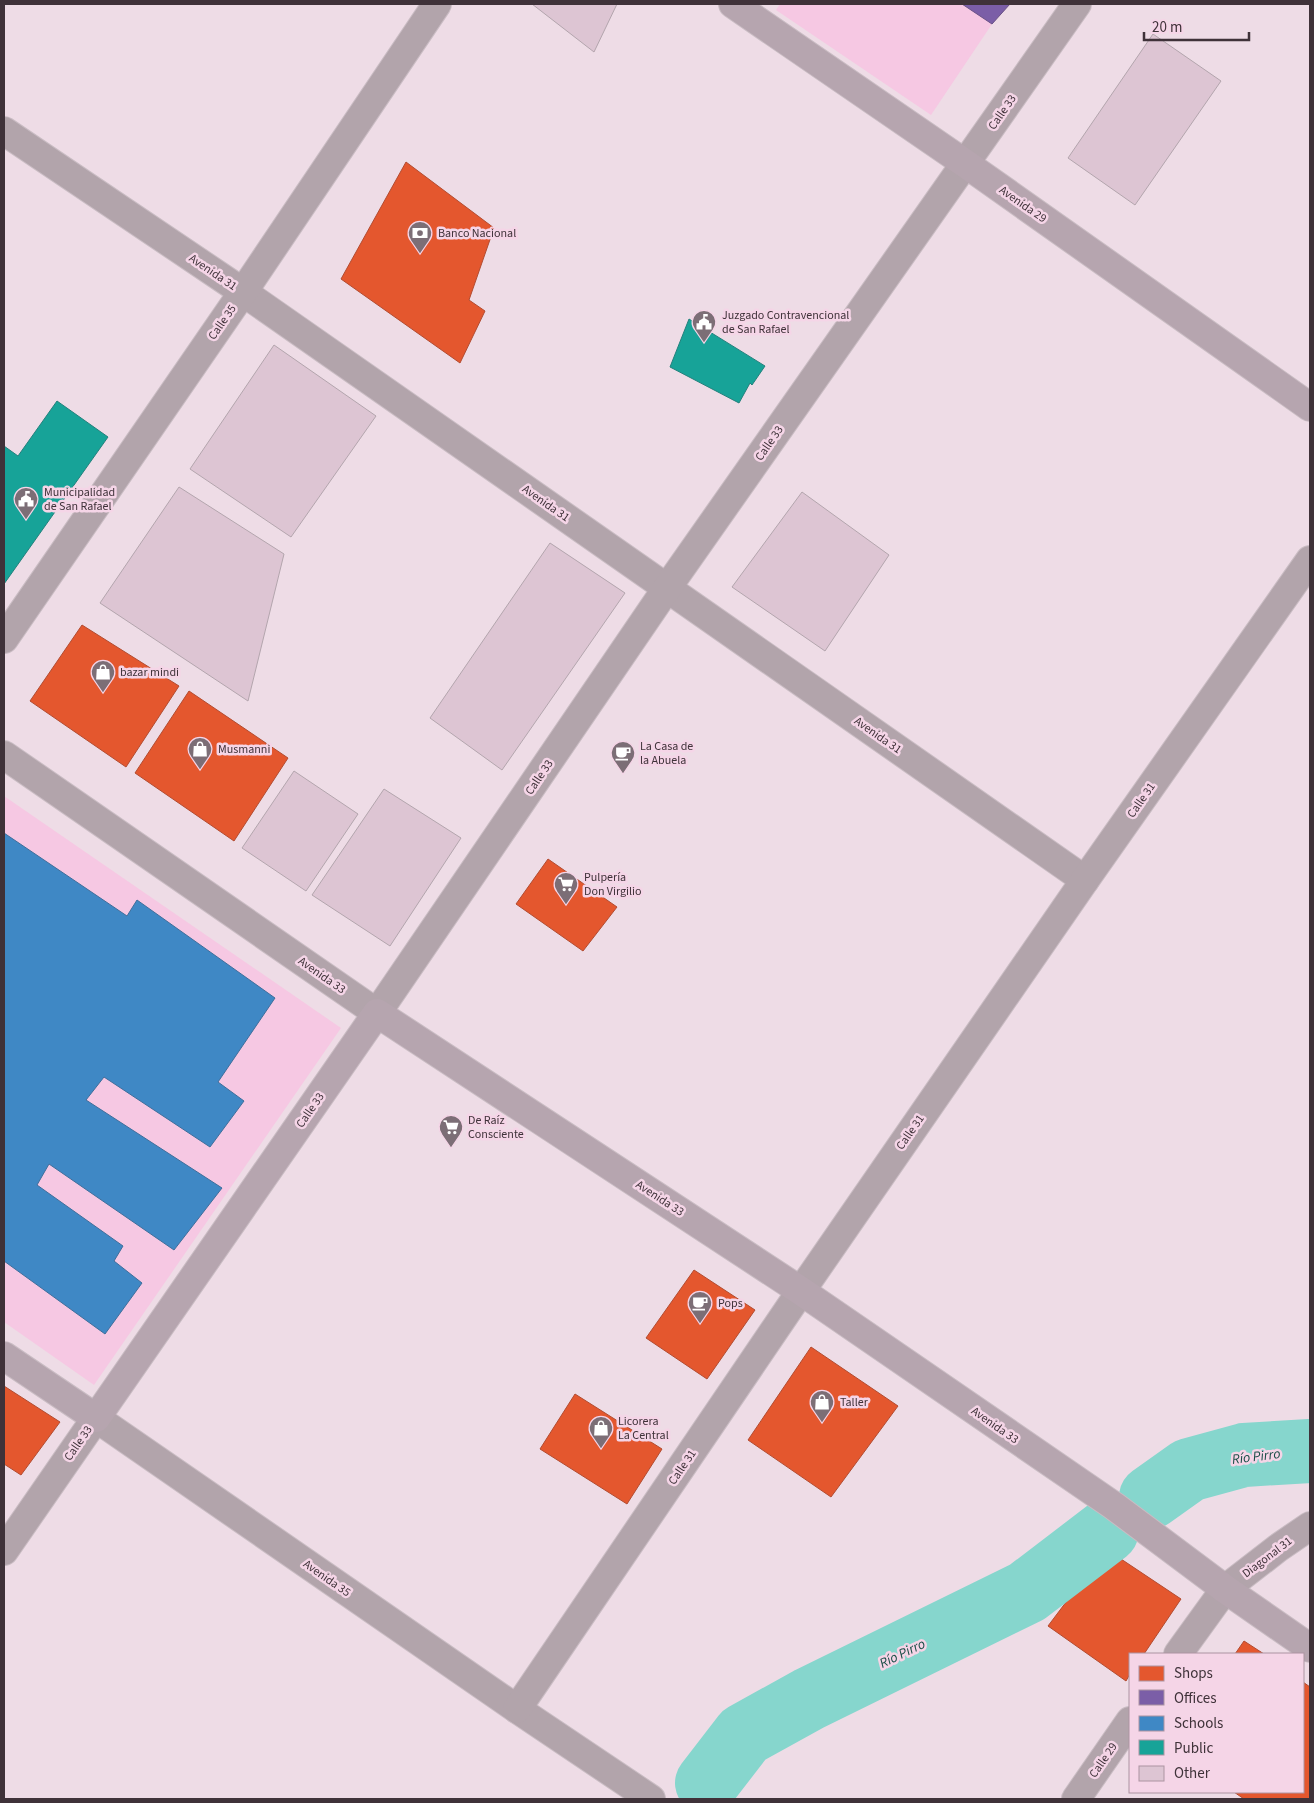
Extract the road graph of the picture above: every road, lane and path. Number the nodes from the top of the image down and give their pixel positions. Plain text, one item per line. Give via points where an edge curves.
1 (437, 4) edge
2 (733, 4) edge
3 (1077, 4) edge
4 (4, 130) edge
5 (966, 164) junction
6 (243, 292) junction
7 (1310, 407) edge
8 (1310, 560) edge
9 (667, 588) junction
10 (4, 639) edge
11 (4, 755) edge
12 (1085, 880) junction
13 (377, 1013) junction
14 (801, 1291) junction
15 (4, 1356) edge
16 (96, 1418) junction
17 (1310, 1526) edge
18 (4, 1551) edge
19 (1225, 1590) junction
20 (1310, 1648) edge
21 (1179, 1653) edge
22 (517, 1709) junction
23 (1129, 1722) edge
24 (651, 1799) edge
25 (1076, 1799) edge

1 - 6 street, Calle 35
2 - 5 main road, Avenida 29
3 - 5 street, Calle 33
4 - 6 street, Avenida 31
5 - 7 main road, Avenida 29
5 - 9 street, Calle 33
6 - 9 street, Avenida 31
6 - 10 street, Calle 35
8 - 12 street, Calle 31
9 - 12 street, Avenida 31
9 - 13 street, Calle 33
11 - 13 street, Avenida 33
12 - 14 street, Calle 31
13 - 14 main road, Avenida 33
13 - 16 main road, Calle 33
14 - 19 main road, Avenida 33 via 1114,1506
14 - 22 street, Calle 31
15 - 16 main road, Avenida 35
16 - 18 street, Calle 33
16 - 22 street, Avenida 35
17 - 19 street, Diagonal 31
19 - 20 main road, Avenida 33
19 - 21 street
22 - 24 street, Avenida 35
23 - 25 street, Calle 29

